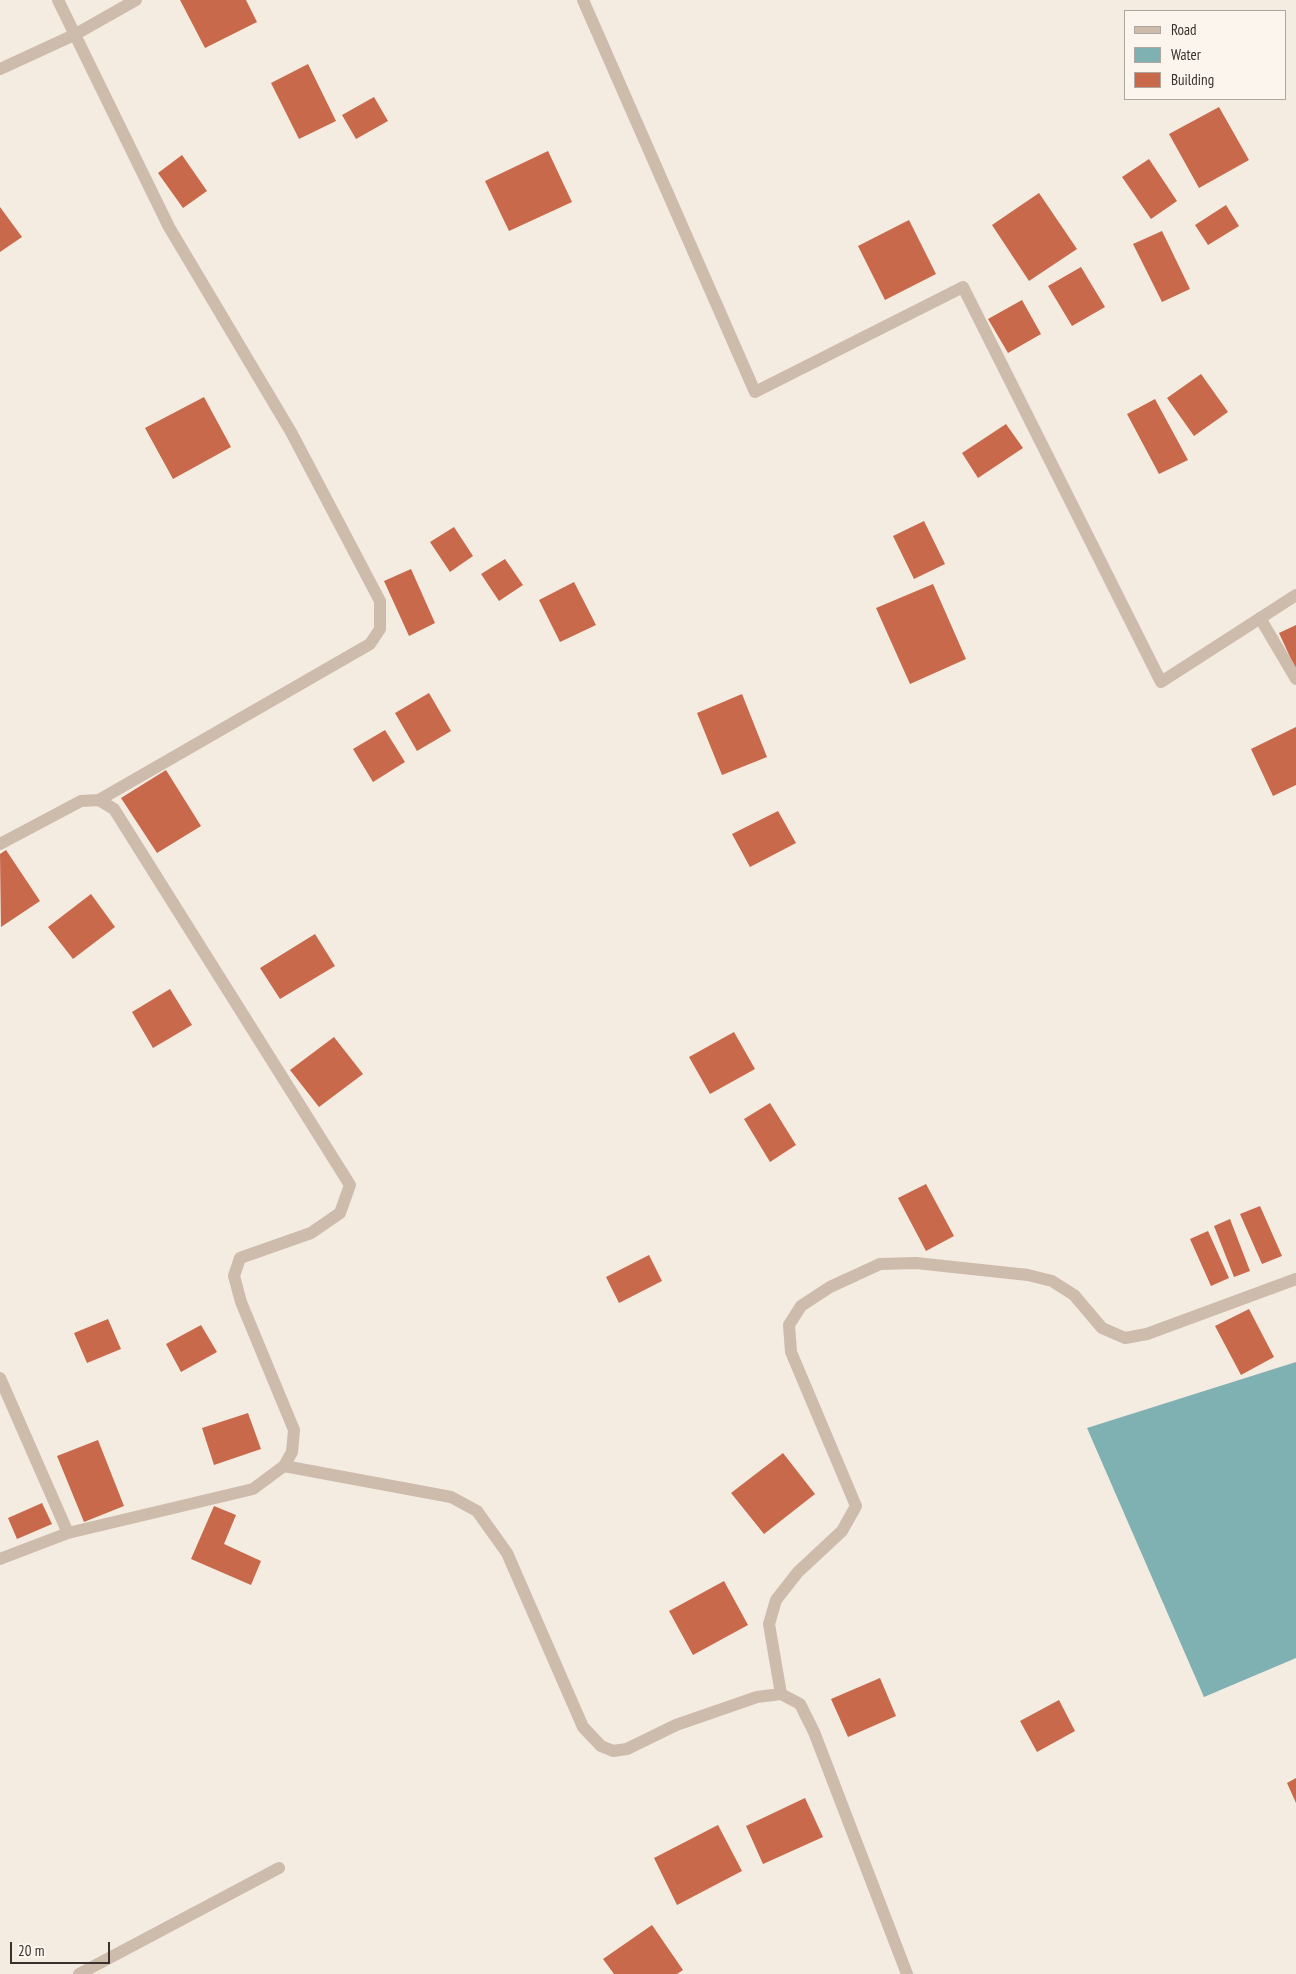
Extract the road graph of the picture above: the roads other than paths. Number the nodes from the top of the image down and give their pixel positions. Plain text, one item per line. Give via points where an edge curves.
1 (58, 0) edge
2 (136, 0) edge
3 (582, 0) edge
4 (74, 35) junction
5 (0, 69) edge
6 (1296, 595) edge
7 (1260, 618) junction
8 (1296, 679) edge
9 (99, 800) junction
10 (0, 844) edge
11 (1296, 1279) edge
12 (0, 1378) edge
13 (284, 1466) junction
14 (68, 1533) junction
15 (0, 1559) edge
16 (781, 1694) junction
17 (279, 1868) dead end
18 (79, 1974) edge
19 (907, 1974) edge

1 - 4 street
2 - 4 street
3 - 7 street via 755,392 962,287 1161,682
4 - 5 street
4 - 9 street via 169,227 291,432 380,602 380,629 370,644
6 - 7 street
7 - 8 street
9 - 10 street via 81,801
9 - 13 street via 114,809 350,1185 340,1213 311,1232 240,1258 234,1276 241,1302 294,1430 292,1452
11 - 16 street via 1147,1334 1125,1338 1102,1328 1074,1295 1052,1281 1028,1275 916,1263 880,1264 830,1287 801,1306 789,1325 792,1352 856,1506 842,1531 798,1572 776,1600 769,1624
12 - 14 street
13 - 14 street via 253,1489
13 - 16 street via 451,1497 477,1511 507,1553 583,1727 600,1746 613,1751 627,1749 676,1725 748,1700
14 - 15 street
16 - 19 street via 800,1704 814,1732
17 - 18 street

